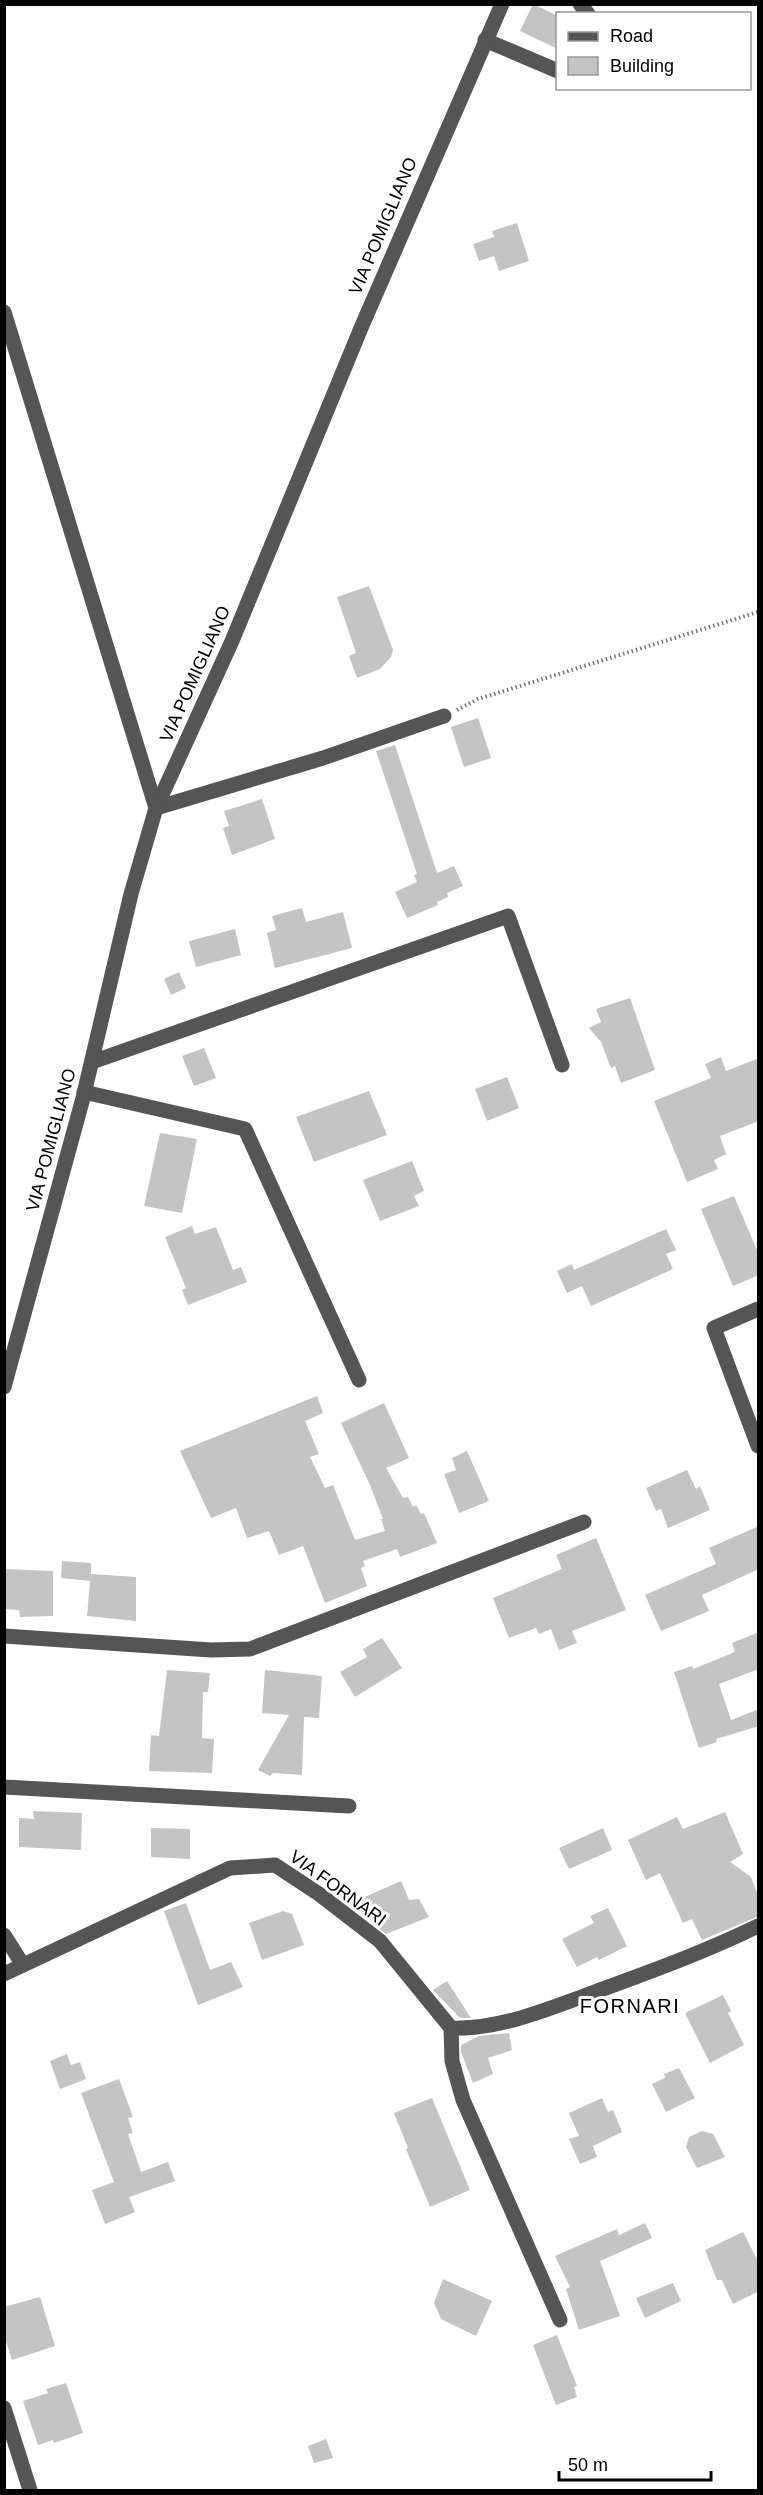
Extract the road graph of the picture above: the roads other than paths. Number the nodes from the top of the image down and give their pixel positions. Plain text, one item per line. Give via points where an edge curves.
1 (502, 4) edge
2 (485, 40) junction
3 (556, 70) edge
4 (4, 312) edge
5 (444, 716) road end
6 (156, 808) junction
7 (92, 1062) junction
8 (562, 1065) dead end
9 (84, 1092) junction
10 (759, 1309) edge
11 (359, 1380) dead end
12 (4, 1387) edge
13 (759, 1446) edge
14 (584, 1522) dead end
15 (4, 1636) edge
16 (4, 1787) edge
17 (349, 1806) dead end
18 (759, 1926) edge
19 (4, 1935) edge
20 (23, 1965) junction
21 (4, 1974) edge
22 (451, 2028) junction
23 (560, 2320) dead end
24 (4, 2408) edge
25 (30, 2490) edge

1 - 2 street, VIA POMIGLIANO
2 - 3 street
2 - 6 street, VIA POMIGLIANO via 232,640
4 - 6 street
5 - 6 street via 323,758
6 - 7 street, VIA POMIGLIANO via 131,894
7 - 8 street via 508,916
7 - 9 street, VIA POMIGLIANO
9 - 11 street via 245,1129
9 - 12 street, VIA POMIGLIANO
10 - 13 street via 714,1328
14 - 15 street via 250,1649 211,1650
16 - 17 street
18 - 22 street via 545,2010 474,2029
19 - 20 street
20 - 21 street, VIA FORNARI
20 - 22 street, VIA FORNARI via 230,1868 274,1865 380,1941
22 - 23 street via 452,2061 463,2100
24 - 25 street

